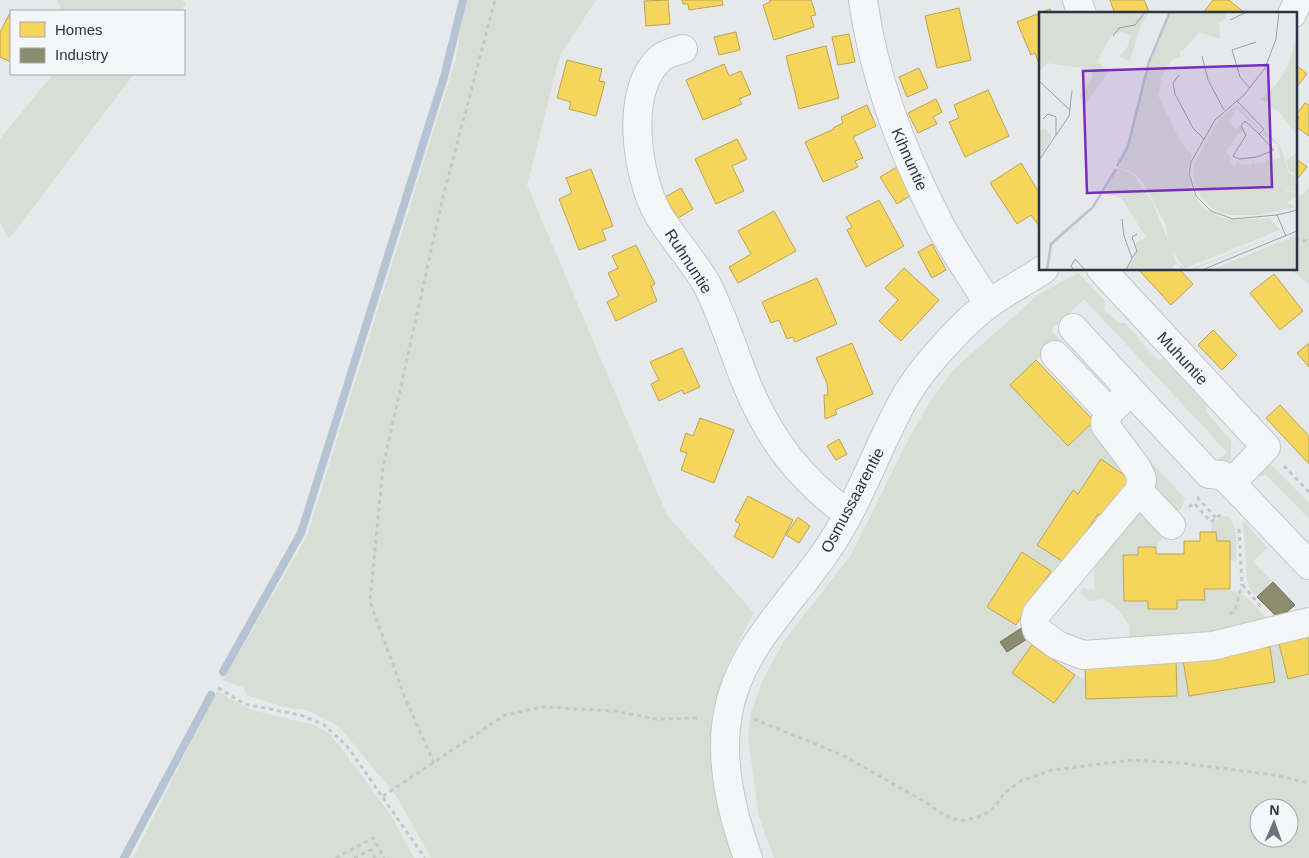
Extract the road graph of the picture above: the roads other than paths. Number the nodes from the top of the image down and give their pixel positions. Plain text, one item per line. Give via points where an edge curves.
1 (863, 0) edge
2 (1077, 0) edge
3 (1299, 0) edge
4 (1081, 12) edge
5 (1293, 12) edge
6 (682, 49) dead end
7 (1042, 270) edge
8 (1102, 270) edge
9 (988, 304) junction
10 (1073, 328) dead end
11 (1055, 355) dead end
12 (1132, 392) junction
13 (1109, 412) junction
14 (1139, 491) junction
15 (1229, 496) junction
16 (848, 514) junction
17 (1171, 524) dead end
18 (1309, 565) edge
19 (1296, 625) edge
20 (748, 858) edge

1 - 9 street, Kihnuntie via 868,37 883,95 905,152 939,224
2 - 4 street
3 - 5 street
6 - 16 street, Ruhnuntie via 662,57 653,68 638,104 639,155 645,185 658,214 705,282 766,426 799,472
7 - 9 street, Osmussaarentie
8 - 15 street, Muhuntie via 1266,447
9 - 16 street, Osmussaarentie via 945,347 905,397
10 - 12 street
11 - 13 street
12 - 13 street
12 - 15 street via 1209,474 1222,475
13 - 14 street via 1105,425 1138,468 1142,478
14 - 17 street
14 - 19 street via 1037,612 1037,630 1058,645 1083,655 1212,646
15 - 18 street
16 - 20 street, Osmussaarentie via 818,565 743,665 737,715 726,751 730,793

